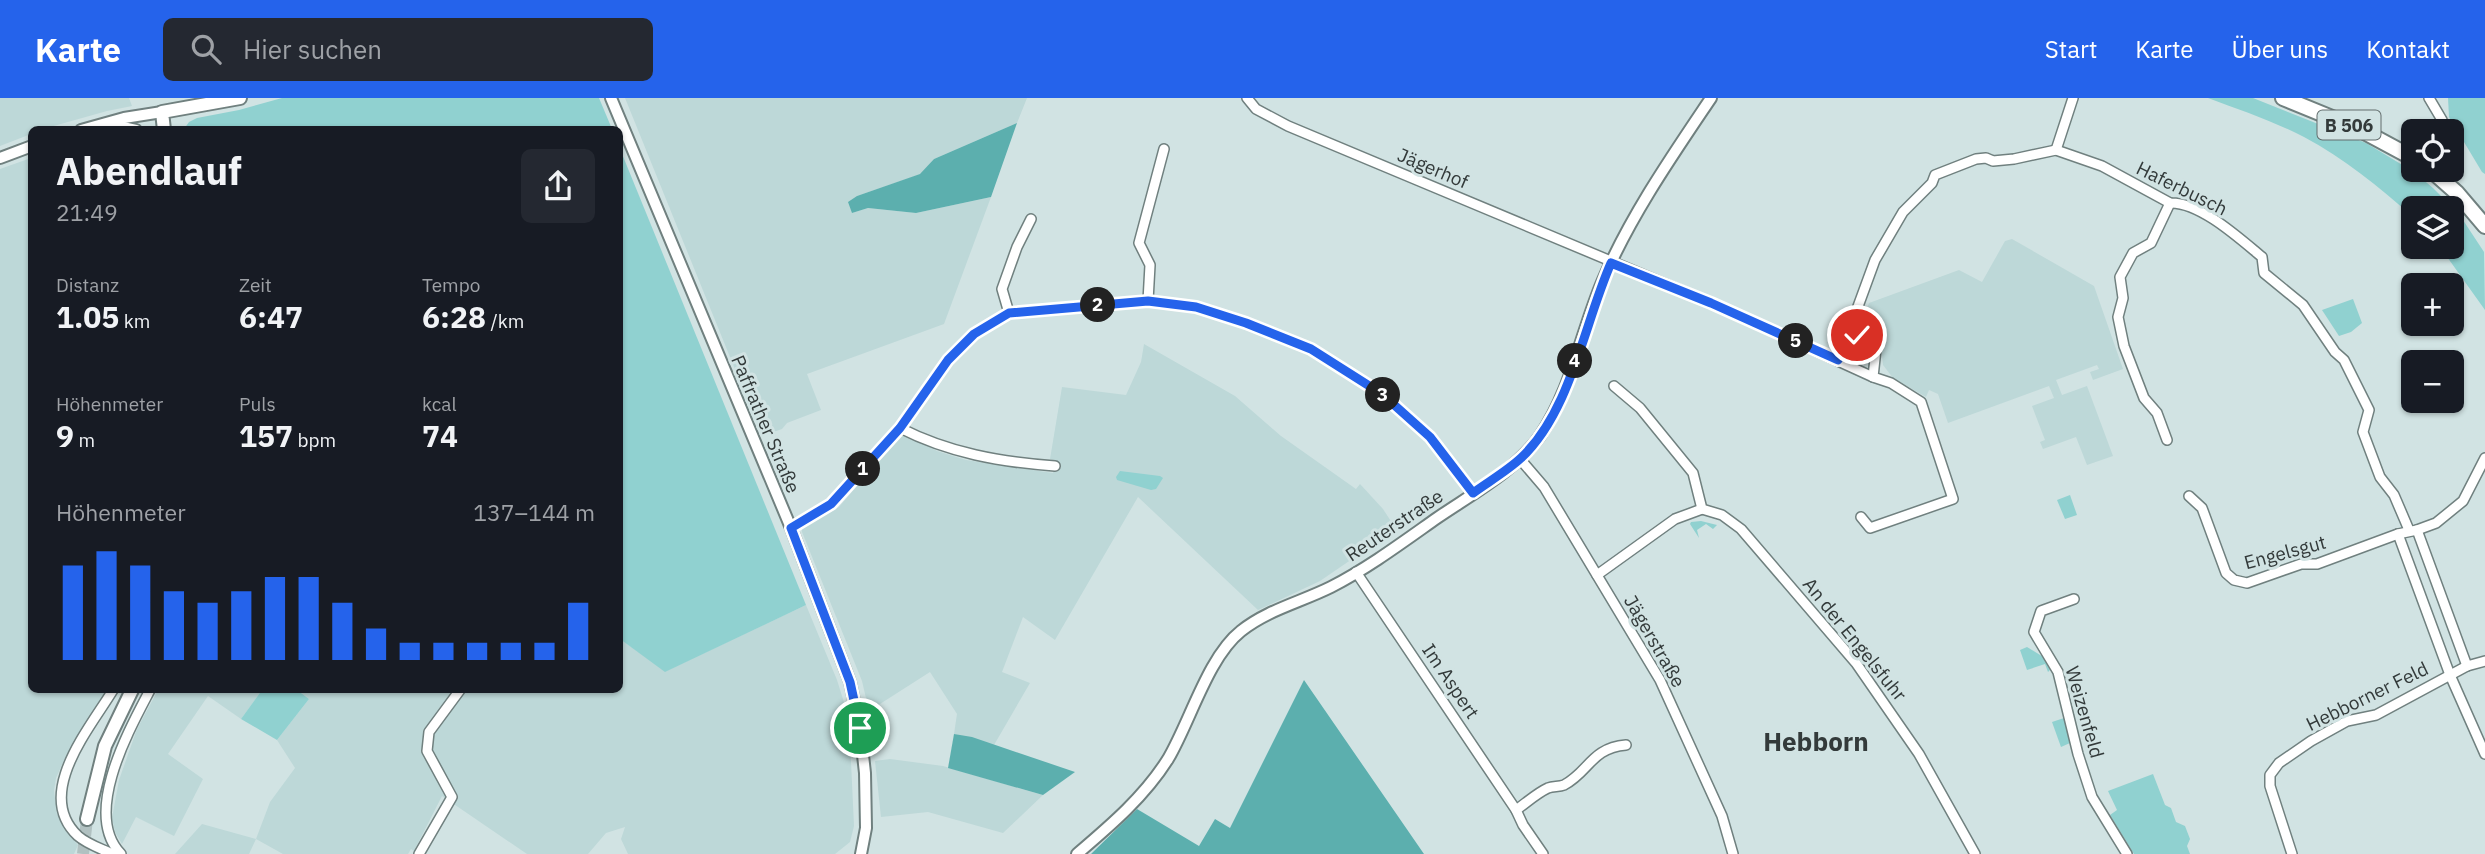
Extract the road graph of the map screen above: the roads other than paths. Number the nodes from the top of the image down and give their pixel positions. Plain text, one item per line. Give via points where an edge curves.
1 (240, 98) edge
2 (611, 98) edge
3 (1247, 98) edge
4 (1711, 98) edge
5 (2073, 98) edge
6 (2283, 98) edge
7 (2430, 98) edge
8 (162, 112) junction
9 (2441, 119) edge
10 (93, 126) edge
11 (164, 126) edge
12 (623, 126) edge
13 (623, 127) edge
14 (28, 148) edge
15 (1164, 149) dead end
16 (2056, 150) junction
17 (2401, 152) edge
18 (0, 158) edge
19 (2445, 182) edge
20 (2170, 203) junction
21 (1031, 219) dead end
22 (2485, 226) edge
23 (1611, 263) junction
24 (1148, 301) junction
25 (1009, 313) junction
26 (1849, 332) junction
27 (1838, 360) junction
28 (1873, 377) junction
29 (1614, 386) dead end
30 (900, 428) junction
31 (2167, 440) dead end
32 (2485, 458) edge
33 (1520, 459) junction
34 (1055, 466) dead end
35 (1473, 493) junction
36 (2189, 496) dead end
37 (1702, 509) junction
38 (1861, 517) dead end
39 (791, 528) junction
40 (2413, 530) junction
41 (2398, 534) junction
42 (1356, 572) junction
43 (1597, 575) junction
44 (2074, 599) dead end
45 (2485, 661) edge
46 (2466, 666) junction
47 (2450, 675) junction
48 (111, 693) edge
49 (131, 693) edge
50 (148, 693) edge
51 (458, 693) edge
52 (1626, 745) dead end
53 (2485, 754) edge
54 (1516, 810) junction
55 (87, 819) tunnel mouth
56 (113, 854) edge
57 (121, 854) edge
58 (419, 854) edge
59 (861, 854) edge
60 (1077, 854) edge
61 (1543, 854) edge
62 (1732, 854) edge
63 (1975, 854) edge
64 (2127, 854) edge
65 (2292, 854) edge

1 - 8 main road
2 - 12 street, Paffrather Straße
3 - 23 street, Jägerhof via 1256,109 1288,126
4 - 23 street, Reuterstraße
5 - 16 street
6 - 17 main road, B 506
7 - 9 street
8 - 10 street
8 - 11 main road
13 - 39 street, Paffrather Straße
14 - 18 street
15 - 24 street via 1139,243 1150,265
16 - 20 street, Haferbusch via 2102,166
16 - 26 street via 2014,159 1976,159 1934,176 1903,212 1875,260
19 - 22 main road
20 - 31 street via 2151,243 2133,253 2120,277 2123,298 2118,317 2144,398 2157,413
20 - 40 street, Haferbusch via 2181,202 2197,210 2262,257 2264,274 2302,305 2344,360 2369,410 2363,432 2380,477
21 - 25 street via 1002,289
23 - 27 street, Jägerhof
23 - 33 street, Reuterstraße via 1552,416
24 - 25 street
24 - 35 street via 1196,307 1311,349 1382,394 1430,437
25 - 30 street via 974,334 948,360
26 - 27 street
26 - 28 street via 1867,339 1876,349
27 - 28 street, Jägerhof
28 - 38 street, Jägerhof via 1921,402 1953,499 1870,528
29 - 37 street via 1640,408 1693,473
30 - 34 street via 960,453
30 - 39 street via 831,504
32 - 40 street, Engelsgut via 2463,501 2436,523
33 - 35 street, Reuterstraße
33 - 43 street, Jägerstraße via 1544,487
35 - 42 street, Reuterstraße
36 - 41 street, Engelsgut via 2202,508 2226,573 2247,583 2301,564 2317,564
37 - 43 street via 1675,519
37 - 63 street, An der Engelsfuhr via 1722,515 1741,529 1856,663 1919,754
39 - 59 street, Paffrather Straße via 853,692 865,773 866,828
40 - 41 street, Engelsgut
40 - 46 street, Haferbusch
41 - 47 street
42 - 54 street, Im Aspert
42 - 60 street, Reuterstraße via 1259,619 1230,641 1154,779 1123,815
43 - 62 street, Jägerstraße via 1660,680 1722,816
44 - 64 street, Weizenfeld via 2041,611 2034,632 2058,672 2092,797
45 - 46 street, Hebborner Feld
46 - 47 street, Hebborner Feld
47 - 53 street
47 - 65 street, Hebborner Feld via 2375,715 2347,721 2279,763 2270,775 2270,786
48 - 56 street via 66,767 60,791 62,807 76,834
49 - 55 main road via 105,746
50 - 57 street via 114,770 105,807 107,832
51 - 58 street via 429,732 426,751 452,797
52 - 54 street via 1611,746 1562,786 1550,787
54 - 61 street, Im Aspert

